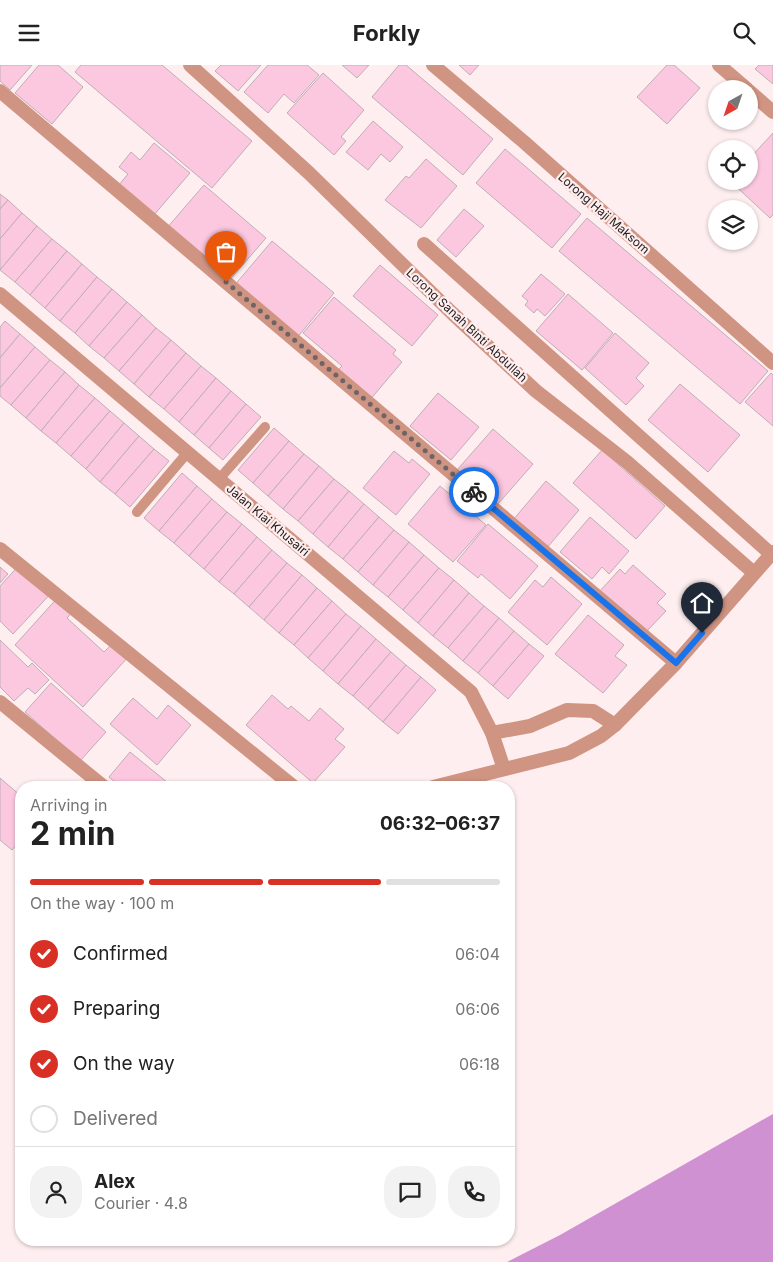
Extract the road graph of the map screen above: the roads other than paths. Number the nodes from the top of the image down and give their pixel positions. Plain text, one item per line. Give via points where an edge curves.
1 (190, 65) edge
2 (433, 65) edge
3 (719, 65) edge
4 (736, 80) edge
5 (0, 91) edge
6 (758, 99) edge
7 (773, 112) edge
8 (424, 244) dead end
9 (0, 294) edge
10 (773, 363) edge
11 (265, 427) dead end
12 (188, 452) junction
13 (220, 478) junction
14 (137, 512) dead end
15 (0, 549) edge
16 (772, 553) edge
17 (754, 573) junction
18 (676, 663) junction
19 (0, 702) edge
20 (615, 725) junction
21 (492, 733) junction
22 (504, 769) junction
23 (97, 781) edge
24 (287, 781) edge
25 (457, 781) edge

1 - 17 street, Lorong Sanah Binti Abdullah via 309,173 536,391 626,462
2 - 10 street, Lorong Haji Maksom
3 - 4 street
5 - 18 street
6 - 7 street
8 - 16 street
9 - 12 street, Jalan Kiai Khusairi
11 - 13 lane
12 - 13 street, Jalan Kiai Khusairi
12 - 14 lane
13 - 21 street, Jalan Kiai Khusairi via 471,692
15 - 24 street
16 - 17 street
17 - 18 street
18 - 20 street
19 - 23 street
20 - 21 street via 594,711 567,710 530,726
20 - 22 street via 569,753
21 - 22 street, Jalan Kiai Khusairi
22 - 25 street

